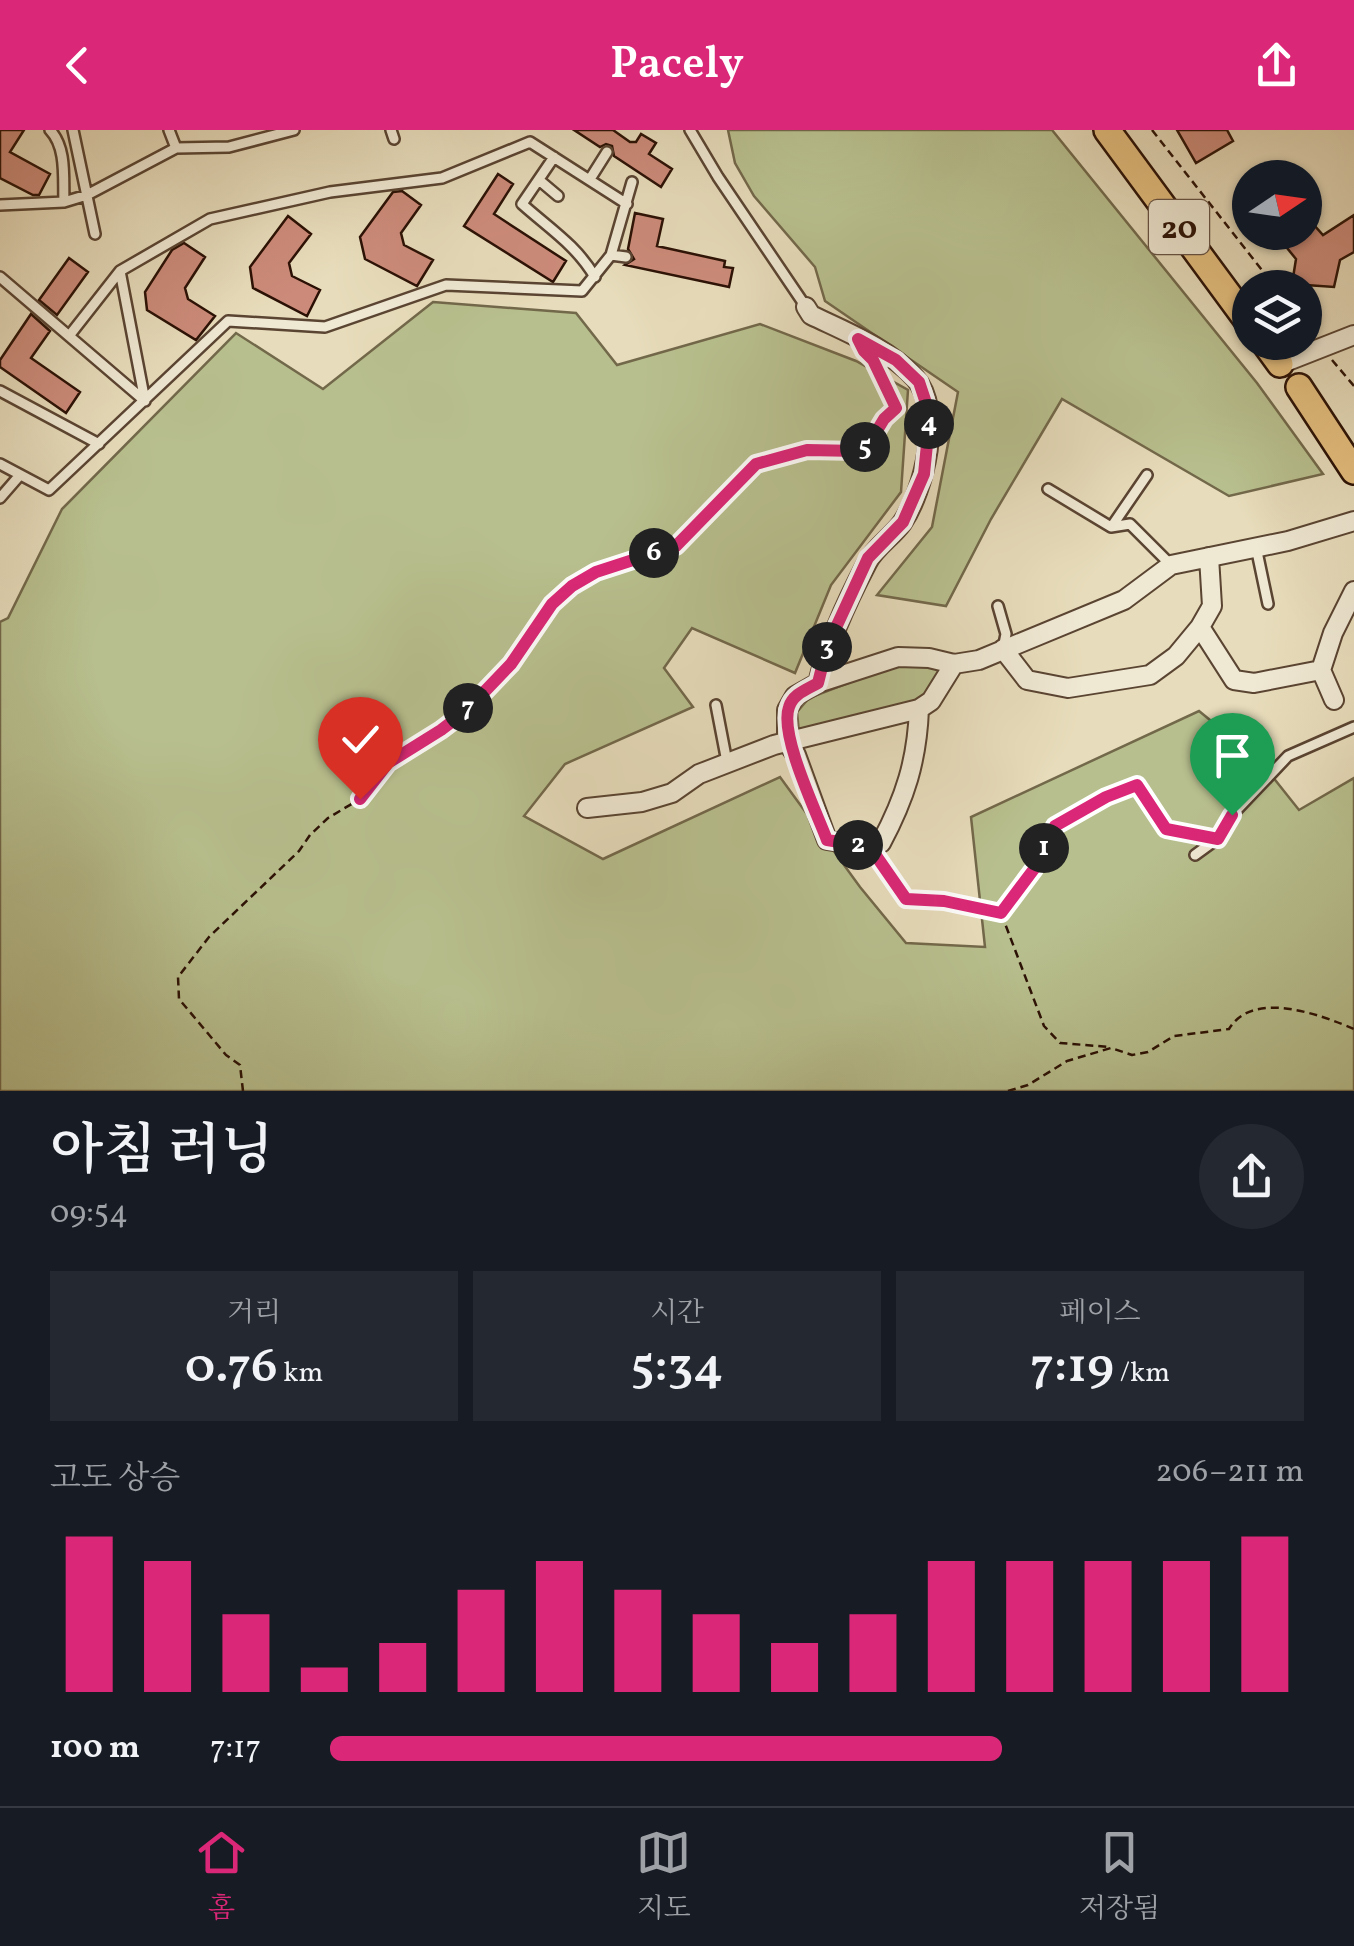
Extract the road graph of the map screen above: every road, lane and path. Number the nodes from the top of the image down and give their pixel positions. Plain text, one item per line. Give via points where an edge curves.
1 (50, 130) edge
2 (72, 130) edge
3 (169, 130) edge
4 (294, 130) edge
5 (690, 130) edge
6 (1106, 130) edge
7 (1152, 130) edge
8 (176, 148) junction
9 (607, 152) dead end
10 (554, 157) junction
11 (590, 179) junction
12 (539, 180) junction
13 (632, 182) dead end
14 (87, 194) junction
15 (558, 196) dead end
16 (64, 202) junction
17 (0, 204) edge
18 (626, 204) junction
19 (95, 234) dead end
20 (611, 254) junction
21 (626, 257) dead end
22 (120, 270) junction
23 (1262, 270) edge
24 (0, 277) edge
25 (595, 277) junction
26 (1232, 300) edge
27 (806, 307) joint
28 (1354, 335) edge
29 (69, 336) junction
30 (858, 339) junction
31 (1277, 360) edge
32 (1280, 364) joint
33 (1298, 387) dead end
34 (0, 391) edge
35 (145, 401) junction
36 (99, 444) junction
37 (0, 464) edge
38 (1354, 471) edge
39 (20, 474) junction
40 (1147, 475) dead end
41 (1048, 489) dead end
42 (0, 498) edge
43 (1354, 522) edge
44 (1111, 527) junction
45 (1256, 548) junction
46 (1209, 557) junction
47 (1171, 565) junction
48 (1354, 591) edge
49 (1268, 604) dead end
50 (998, 606) dead end
51 (1200, 626) junction
52 (1003, 649) junction
53 (954, 664) junction
54 (1321, 670) junction
55 (818, 683) junction
56 (1334, 700) dead end
57 (716, 706) dead end
58 (919, 710) junction
59 (1354, 727) edge
60 (788, 742) junction
61 (727, 762) junction
62 (587, 808) dead end
63 (1218, 839) junction
64 (876, 845) junction
65 (1195, 855) dead end
66 (1001, 913) junction
67 (1354, 1029) edge
68 (1112, 1048) junction
69 (243, 1091) edge
70 (1008, 1091) edge

1 - 16 lane via 62,154
2 - 14 lane
3 - 8 lane
4 - 8 lane via 229,147
5 - 27 lane
6 - 26 main road, 20
7 - 23 path
8 - 14 lane
9 - 11 lane
10 - 11 lane
10 - 12 lane
10 - 22 lane via 530,142 442,178 330,192 210,220
11 - 18 lane
12 - 15 lane
12 - 25 lane via 522,204 580,250
13 - 18 lane
14 - 16 lane
14 - 19 lane
16 - 17 lane
18 - 20 lane
20 - 21 lane
20 - 25 lane
22 - 29 lane
22 - 35 lane
24 - 29 lane
25 - 35 lane via 582,291 446,285 324,327 228,322
27 - 30 street
28 - 32 street
29 - 35 lane
30 - 55 street via 919,382 930,415 924,474 903,522 868,558 827,647
30 - 69 path via 896,408 869,444 756,464 676,546 572,586 466,711 388,763 360,799 328,818 178,977 179,998 240,1065
31 - 32 main road
33 - 38 main road
34 - 36 lane
35 - 36 lane
36 - 39 lane via 49,490
37 - 39 lane
39 - 42 lane
40 - 44 lane
41 - 44 lane
43 - 45 street
44 - 47 lane via 1130,524
45 - 46 street
45 - 49 lane
46 - 47 street
46 - 51 street via 1212,606
47 - 52 street via 1124,600
48 - 54 street
50 - 52 lane
51 - 52 street via 1150,676 1106,684 1068,688 1027,680
51 - 54 street via 1234,680 1254,683
52 - 53 street
53 - 55 street via 898,657
53 - 58 street
54 - 56 street
55 - 60 street via 795,696 787,710
57 - 61 lane
58 - 60 street
58 - 64 street via 918,750 900,808
59 - 63 lane via 1288,756
60 - 61 street
60 - 64 street via 827,840
61 - 62 street via 642,802
63 - 65 lane
63 - 66 path via 1166,829 1137,785 1055,826
64 - 66 path via 906,899
66 - 68 path via 1044,1026 1060,1043
67 - 68 path via 1294,1009 1250,1010 1229,1029 1174,1036 1148,1052
68 - 70 path

